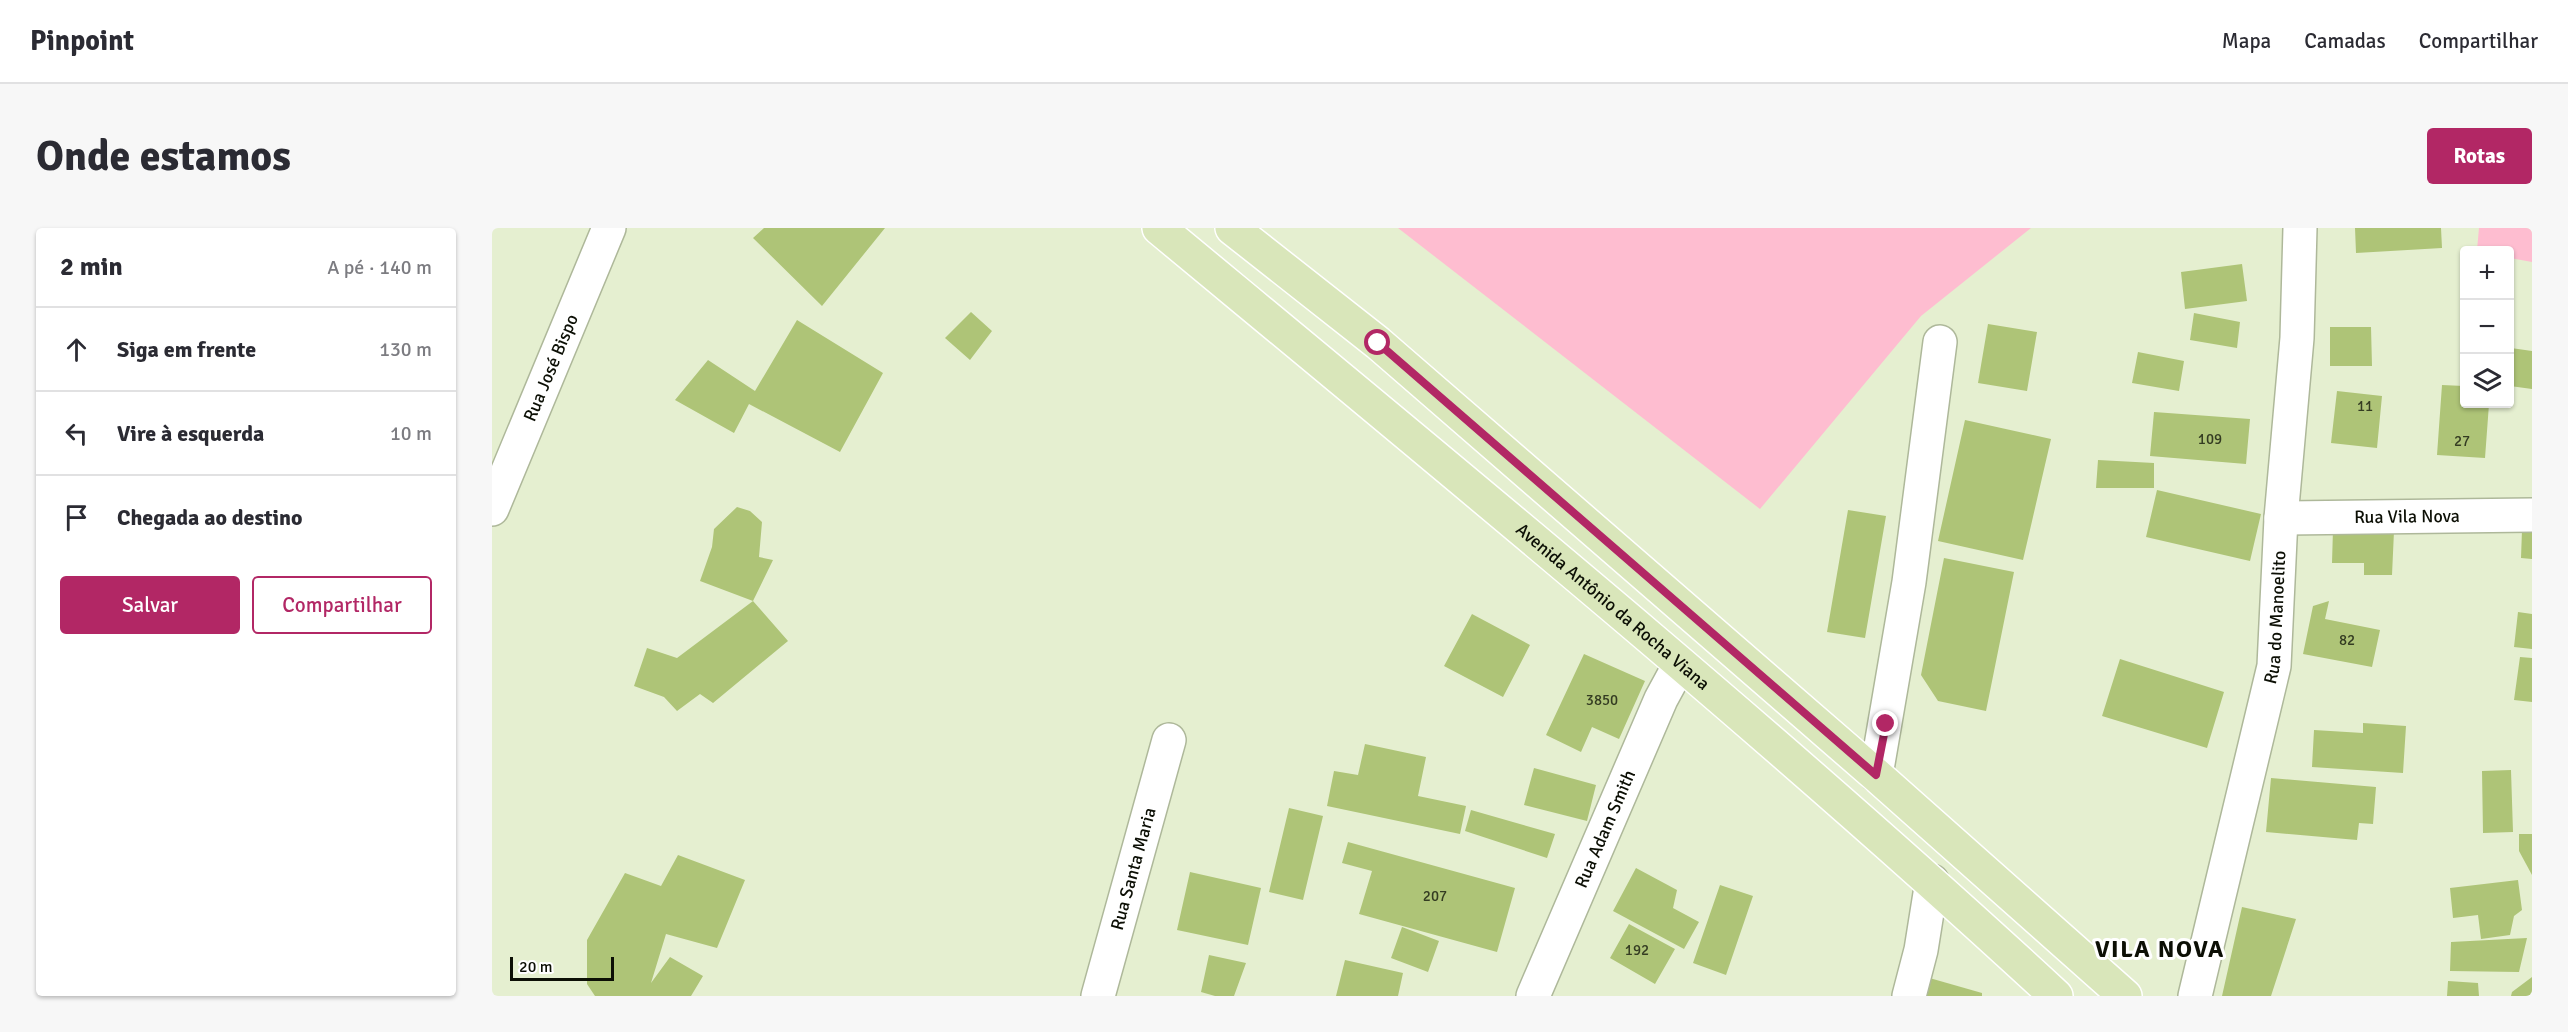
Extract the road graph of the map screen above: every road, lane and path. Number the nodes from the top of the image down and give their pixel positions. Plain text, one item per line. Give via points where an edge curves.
1 (609, 228) edge
2 (1159, 228) edge
3 (1232, 228) edge
4 (2300, 228) edge
5 (1940, 342) dead end
6 (492, 509) edge
7 (2532, 515) edge
8 (2281, 518) junction
9 (1680, 664) junction
10 (1169, 740) dead end
11 (1876, 775) junction
12 (1932, 881) junction
13 (1098, 996) edge
14 (1533, 996) edge
15 (1909, 996) edge
16 (2056, 996) edge
17 (2125, 996) edge
18 (2195, 996) edge

1 - 6 street, Rua José Bispo
2 - 9 main road, Avenida Antônio da Rocha Viana
3 - 11 main road via 1378,343
4 - 8 street, Rua do Manoelito via 2297,338
5 - 11 street via 1908,582
7 - 8 street, Rua Vila Nova
8 - 18 street, Rua do Manoelito via 2274,666
9 - 12 main road, Avenida Antônio da Rocha Viana
9 - 14 street, Rua Adam Smith via 1661,699
10 - 13 street, Rua Santa Maria
11 - 17 main road
12 - 15 street
12 - 16 main road, Avenida Antônio da Rocha Viana

